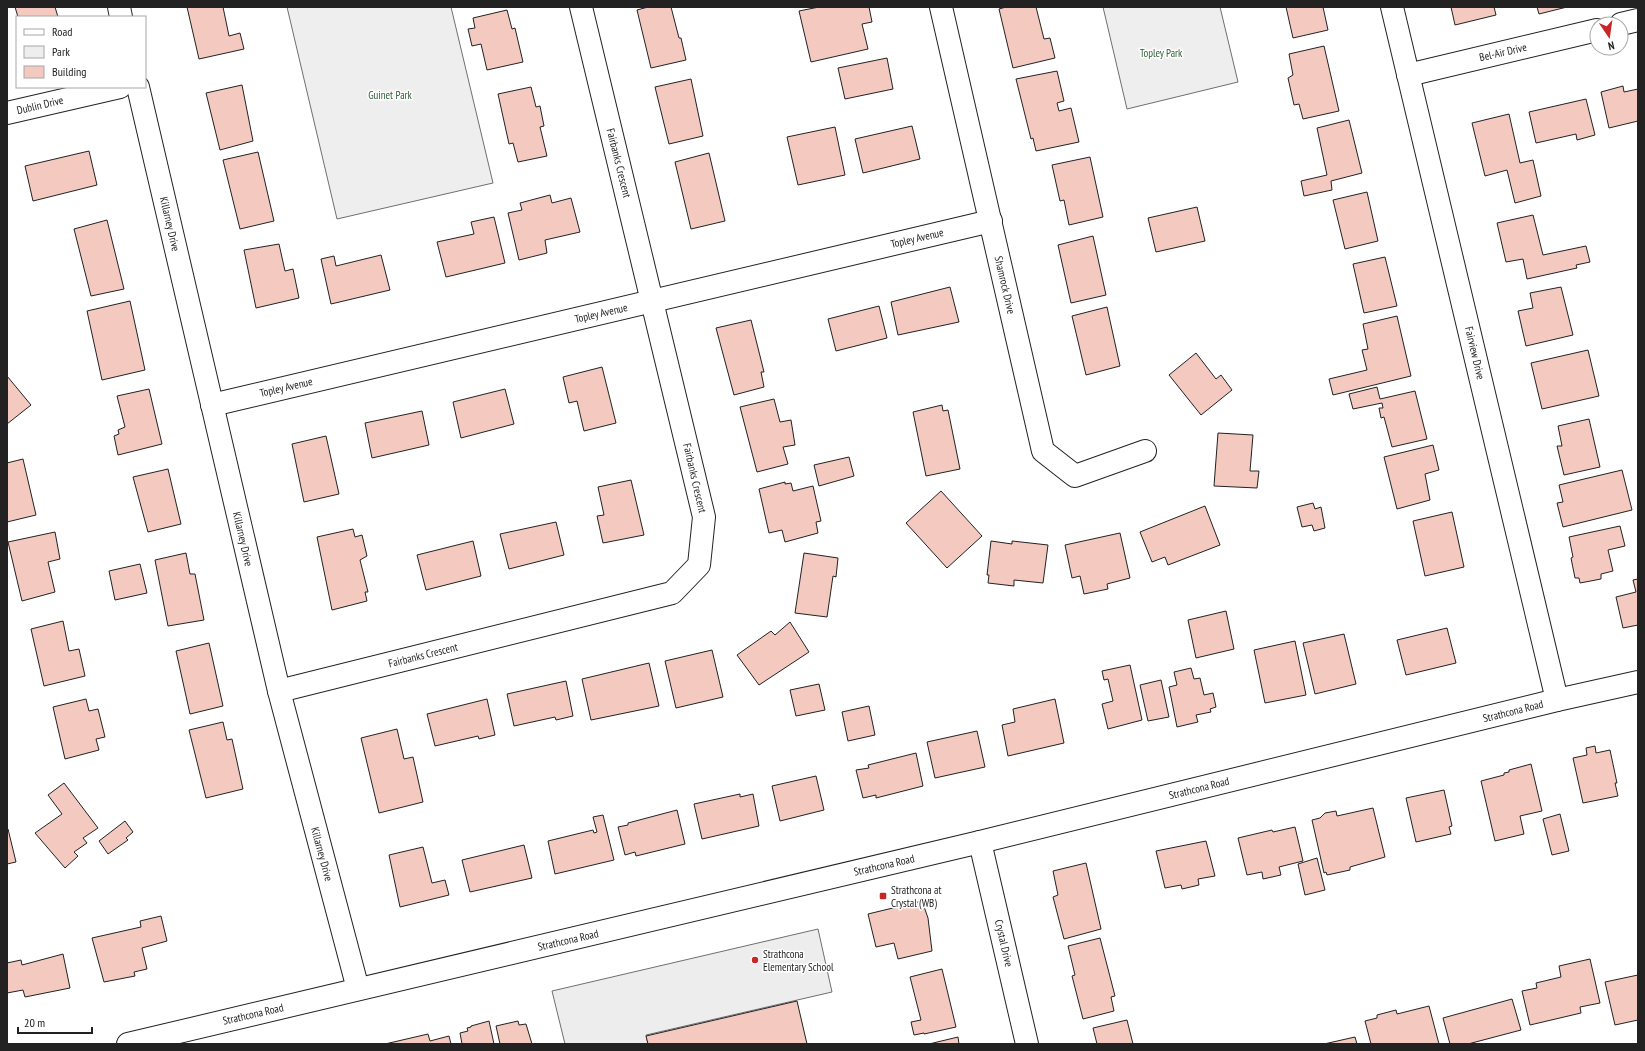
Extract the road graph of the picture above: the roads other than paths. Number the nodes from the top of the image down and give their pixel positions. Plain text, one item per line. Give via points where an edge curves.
1 (581, 7) edge
2 (941, 7) edge
3 (1392, 7) edge
4 (1589, 32) edge
5 (1408, 74) junction
6 (116, 88) edge
7 (138, 88) edge
8 (7, 113) edge
9 (991, 221) junction
10 (652, 301) junction
11 (212, 405) junction
12 (1145, 451) dead end
13 (1638, 682) edge
14 (279, 691) junction
15 (1557, 700) junction
16 (980, 842) junction
17 (358, 989) junction
18 (128, 1044) edge
19 (1027, 1044) edge

1 - 10 street, Fairbanks Crescent
2 - 9 street, Shamrock Drive
3 - 5 street, Fairview Drive
4 - 5 street, Bel-Air Drive
5 - 15 street, Fairview Drive
6 - 8 street, Dublin Drive
7 - 11 street, Killarney Drive
9 - 10 street, Topley Avenue
9 - 12 street, Shamrock Drive via 1043,451 1075,476
10 - 11 street, Topley Avenue
10 - 14 street, Fairbanks Crescent via 704,517 699,565 672,593
11 - 14 street, Killarney Drive
13 - 15 street, Strathcona Road
14 - 17 street, Killarney Drive
15 - 16 street, Strathcona Road
16 - 17 street, Strathcona Road
16 - 19 street, Crystal Drive
17 - 18 street, Strathcona Road

